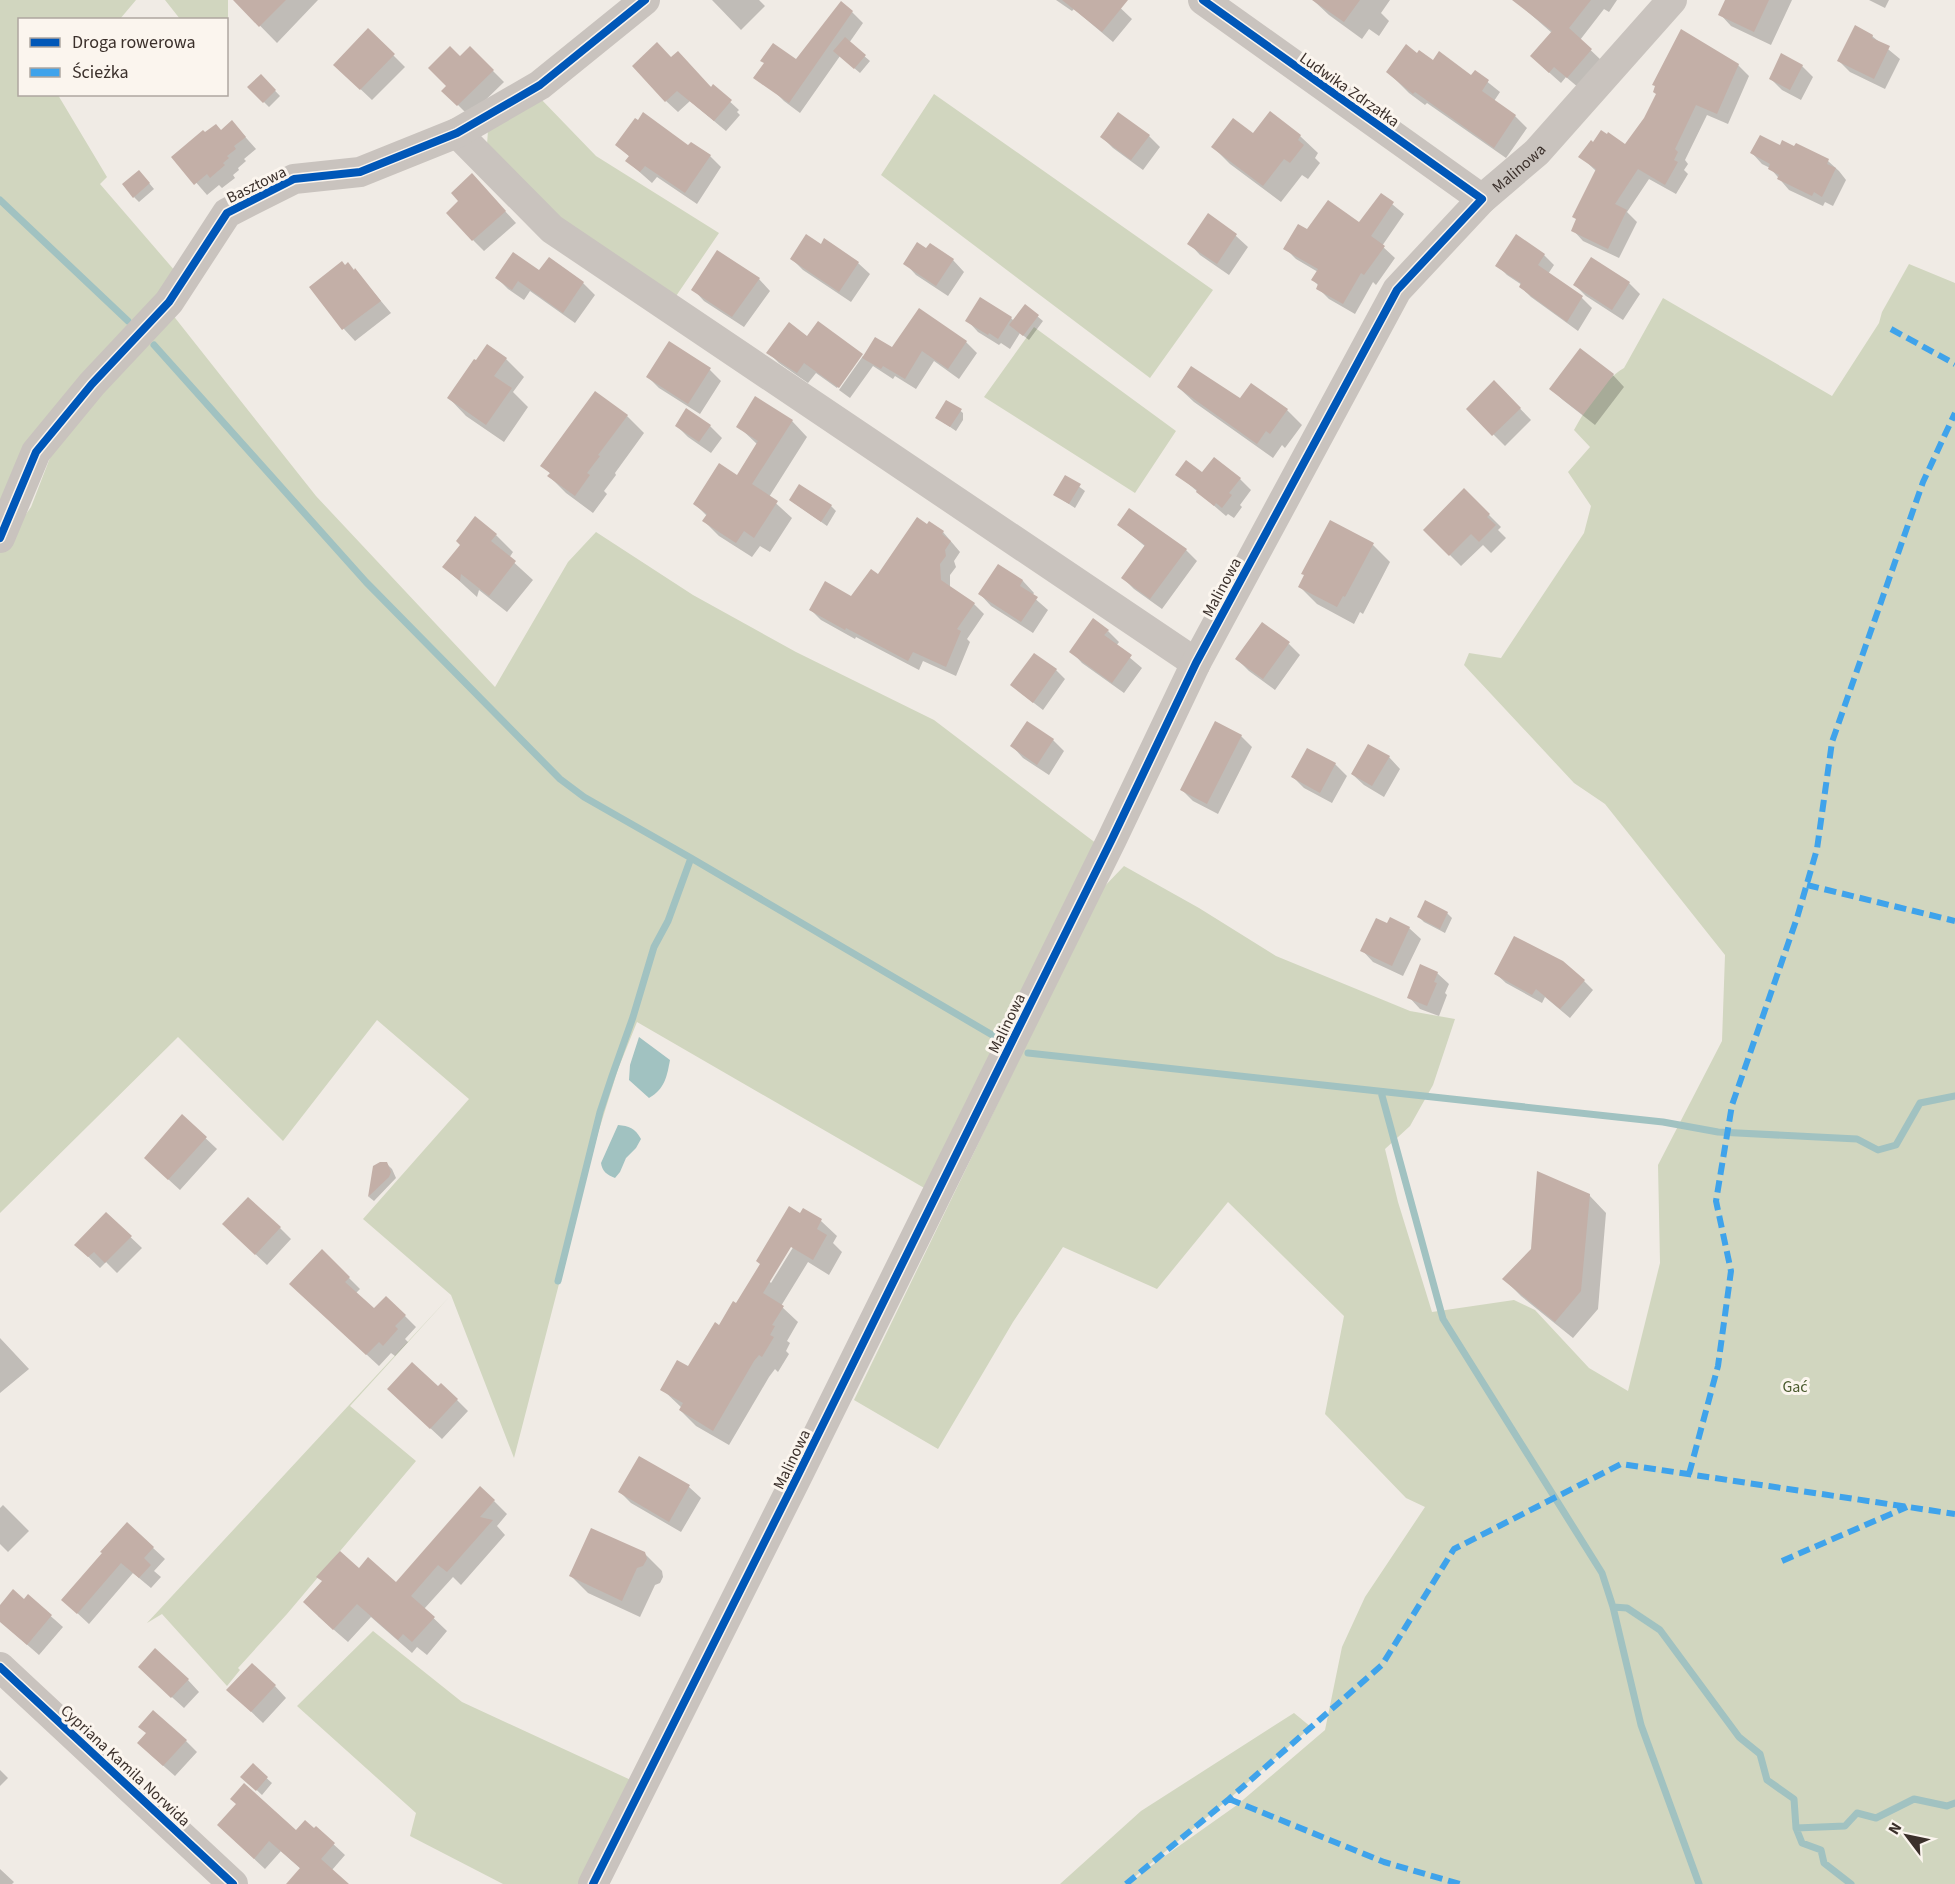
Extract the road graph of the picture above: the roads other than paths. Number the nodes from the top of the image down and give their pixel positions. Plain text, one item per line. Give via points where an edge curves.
1 (645, 0) edge
2 (1203, 0) edge
3 (1672, 0) edge
4 (457, 133) junction
5 (1482, 199) junction
6 (0, 538) edge
7 (1196, 663) junction
8 (0, 1667) edge
9 (233, 1884) edge
10 (593, 1884) edge

1 - 4 street, Basztowa via 540,85
2 - 5 street, Ludwika Zdrzałka
3 - 5 street, Malinowa via 1537,152
4 - 6 street, Basztowa via 360,172 294,179 227,213 168,302 36,452
4 - 7 street via 552,229
5 - 7 street, Malinowa via 1397,290
7 - 10 street, Malinowa
8 - 9 street, Cypriana Kamila Norwida

